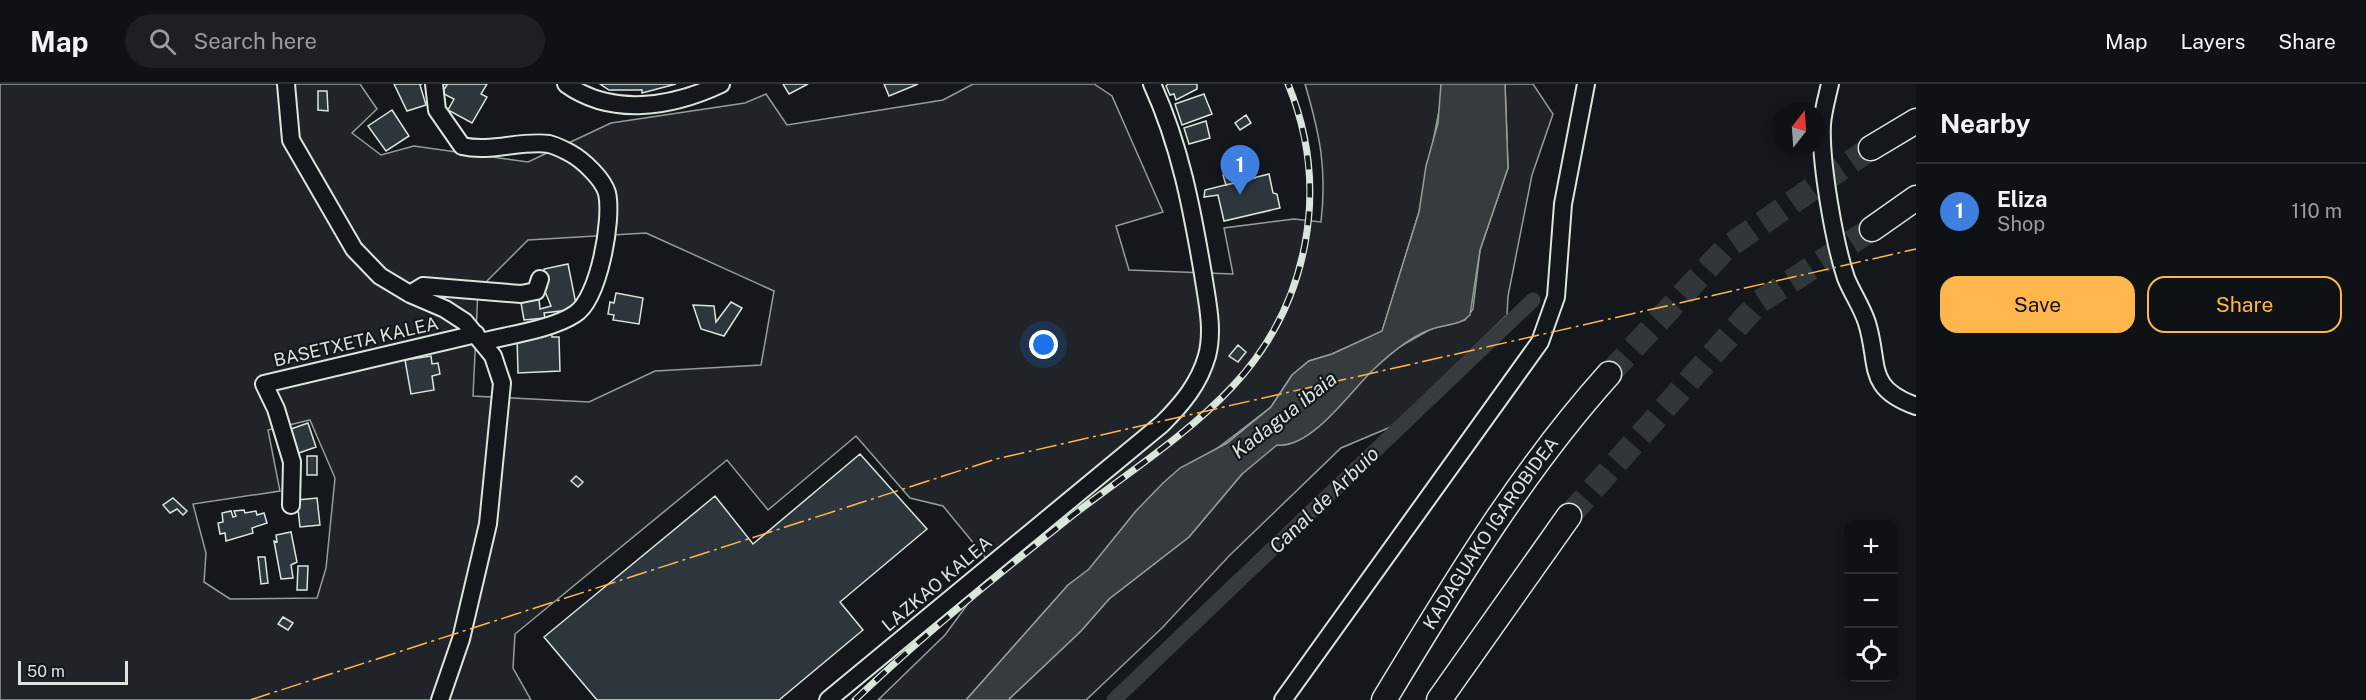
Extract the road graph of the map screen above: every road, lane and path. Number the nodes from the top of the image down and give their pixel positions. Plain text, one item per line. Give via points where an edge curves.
1 (286, 84) edge
2 (434, 84) edge
3 (566, 84) edge
4 (721, 84) edge
5 (1152, 84) edge
6 (1586, 84) edge
7 (1830, 84) edge
8 (1916, 114) edge
9 (1908, 126) edge
10 (1871, 148) tunnel mouth
11 (1911, 204) edge
12 (1872, 229) tunnel mouth
13 (540, 279) dead end
14 (411, 294) junction
15 (479, 338) junction
16 (1609, 374) tunnel mouth
17 (1916, 406) edge
18 (291, 505) dead end
19 (1569, 516) tunnel mouth
20 (441, 700) edge
21 (828, 700) edge
22 (1283, 700) edge
23 (1384, 700) edge
24 (1439, 700) edge

1 - 14 street via 291,140 354,249 380,276
2 - 15 street, BASETXETA KALEA via 437,110 462,146 550,144 573,154 595,174 607,192 608,234 584,304 575,314 551,323
3 - 4 street via 582,96 611,105 654,105
5 - 21 street, LAZKAO KALEA via 1182,164 1198,243 1210,336 1200,375 1179,407 1162,424
6 - 22 street via 1561,212 1556,297 1540,342
7 - 17 street via 1822,124 1823,147 1846,278 1867,322 1874,370 1897,400
8 - 9 highway
9 - 10 highway
11 - 12 highway
13 - 14 street via 536,291 521,294 423,286
14 - 15 street via 446,309
15 - 18 street, BASETXETA KALEA via 264,384 292,462
15 - 20 street via 493,356 502,383 488,524 461,639
16 - 23 highway, KADAGUAKO IGAROBIDEA via 1504,507
19 - 24 highway

